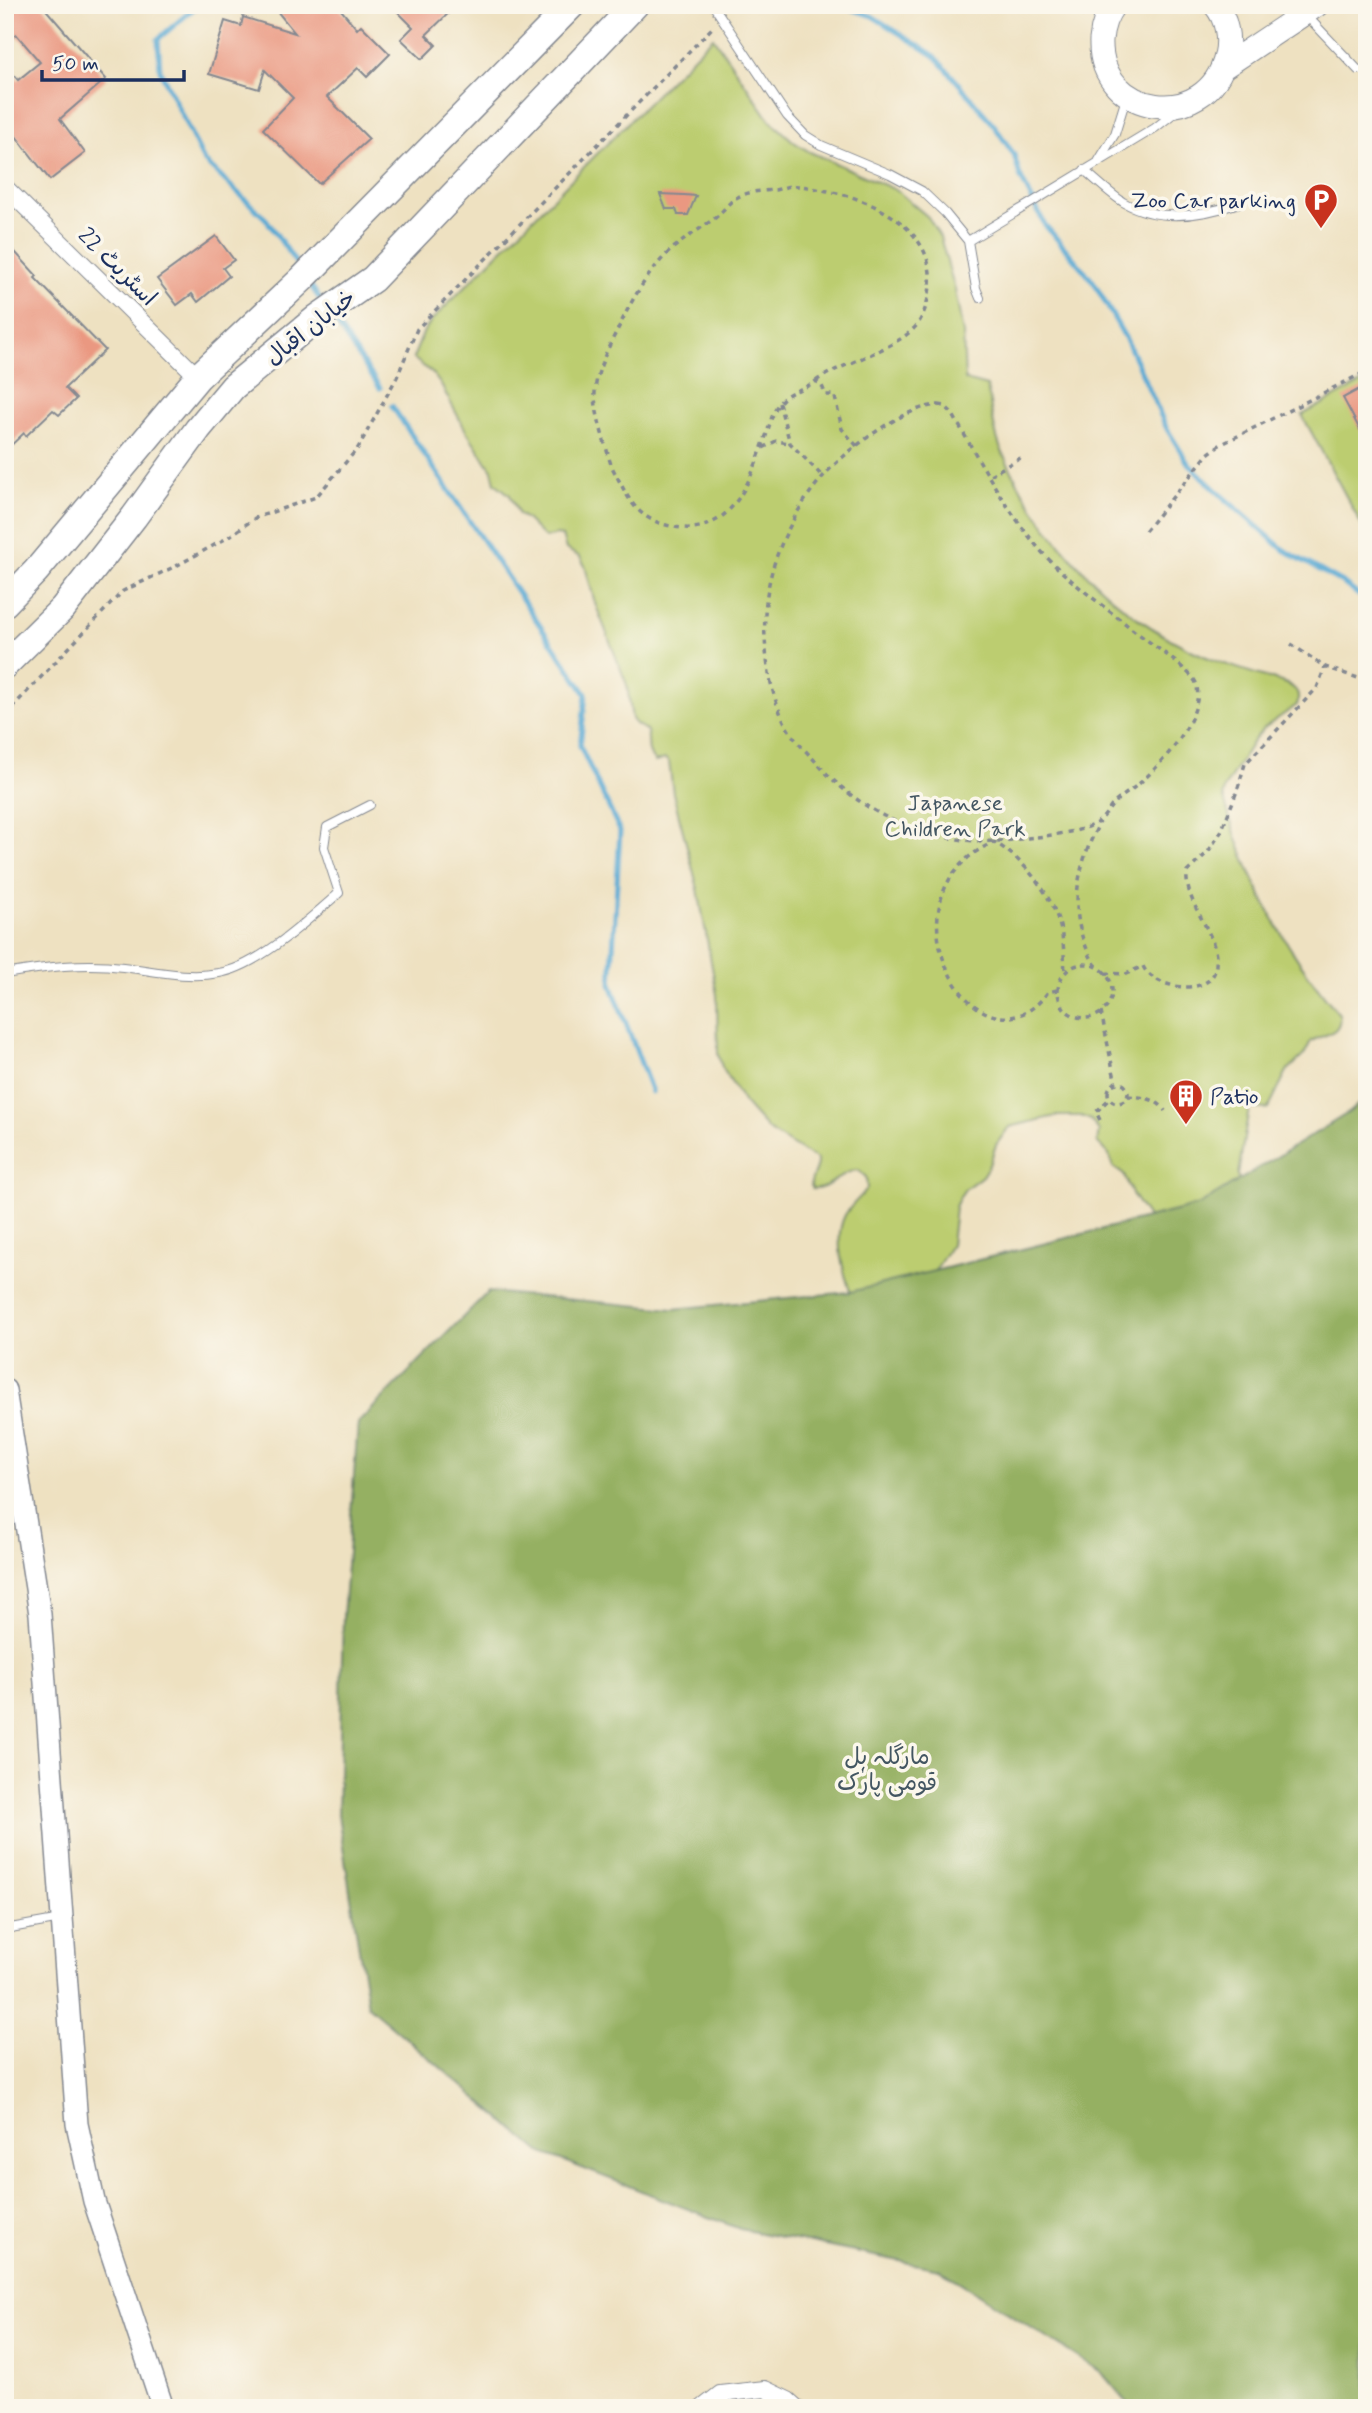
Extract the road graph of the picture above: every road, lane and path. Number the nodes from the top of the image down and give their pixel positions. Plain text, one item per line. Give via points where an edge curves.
1 (572, 5) edge
2 (635, 5) edge
3 (713, 5) edge
4 (1215, 5) edge
5 (1110, 7) edge
6 (1310, 9) edge
7 (722, 18) junction
8 (1224, 67) junction
9 (1357, 70) dead end
10 (1127, 94) junction
11 (1186, 103) junction
12 (1098, 163) junction
13 (1084, 170) junction
14 (5, 187) edge
15 (1239, 203) dead end
16 (968, 241) junction
17 (980, 298) dead end
18 (1367, 371) edge
19 (198, 377) junction
20 (816, 381) junction
21 (779, 403) junction
22 (790, 443) junction
23 (857, 446) junction
24 (760, 450) junction
25 (1024, 456) dead end
26 (990, 475) junction
27 (822, 477) junction
28 (1145, 531) dead end
29 (5, 603) edge
30 (1291, 643) dead end
31 (5, 665) edge
32 (1325, 667) junction
33 (1367, 681) edge
34 (5, 715) edge
35 (370, 805) dead end
36 (1101, 820) junction
37 (994, 842) junction
38 (1097, 967) junction
39 (1065, 972) junction
40 (1105, 972) junction
41 (5, 974) edge
42 (1057, 990) junction
43 (1101, 1012) junction
44 (1116, 1084) junction
45 (1128, 1096) junction
46 (1110, 1098) junction
47 (1165, 1111) dead end
48 (1100, 1120) dead end
49 (5, 1390) edge
50 (61, 1919) junction
51 (5, 1929) edge
52 (163, 2408) edge
53 (702, 2408) edge
54 (797, 2408) edge

1 - 19 main road, خیابان اقبال via 303,278
2 - 31 main road, خیابان اقبال via 373,279 233,387 62,608
3 - 7 lane
4 - 8 main road via 1227,28
5 - 10 main road via 1101,51 1107,72
6 - 8 main road
6 - 9 lane
7 - 16 lane via 787,116 805,135 922,191
7 - 34 path via 416,328 397,377 358,448 316,497 255,518 227,538 123,591
8 - 11 main road via 1209,89
10 - 11 main road via 1160,107
10 - 12 lane via 1115,134
11 - 12 lane
12 - 13 lane
13 - 15 lane via 1124,202 1164,216 1214,211
13 - 16 lane
14 - 19 street, اسٹریٹ 22
16 - 17 lane
18 - 28 path via 1218,446
19 - 29 main road, خیابان اقبال
20 - 21 path
20 - 23 path via 826,395 834,394 842,429
20 - 24 path via 885,347 918,324 929,289 925,254 896,220 861,199 792,186 739,196 670,251 651,275 615,333 595,400 610,463 630,501 643,515 670,526 695,528 720,518 744,492
21 - 22 path
21 - 24 path
22 - 24 path via 776,441
22 - 27 path
23 - 26 path via 917,410 945,406
23 - 27 path
25 - 26 path
26 - 36 path via 1049,559 1188,672 1196,684 1195,711 1175,743
27 - 37 path via 791,525 768,588 767,667 781,715 829,778 861,805 914,830
30 - 32 path
32 - 33 path
32 - 40 path via 1317,688 1245,764 1222,832 1187,872 1188,887 1215,956 1212,976 1201,985 1186,988 1148,975 1143,966 1126,974
35 - 41 lane via 327,827 324,847 339,894 263,955 221,973 176,975 76,965
36 - 37 path via 1063,832
36 - 38 path via 1087,849 1076,900 1079,929
37 - 39 path via 1025,868 1055,911
37 - 42 path via 967,857 944,894 937,939 947,971 974,1005 994,1016 1022,1015 1048,992
38 - 39 path via 1080,964
38 - 40 path
39 - 42 path
40 - 43 path via 1111,998
42 - 43 path via 1069,1013 1085,1018
43 - 44 path
44 - 45 path via 1125,1086
44 - 46 path via 1109,1090
45 - 46 path via 1120,1103
45 - 47 path via 1154,1100
46 - 48 path via 1096,1112
49 - 50 street via 40,1614
50 - 51 lane
50 - 52 street via 77,2124 93,2201
53 - 54 street via 720,2394 765,2389

